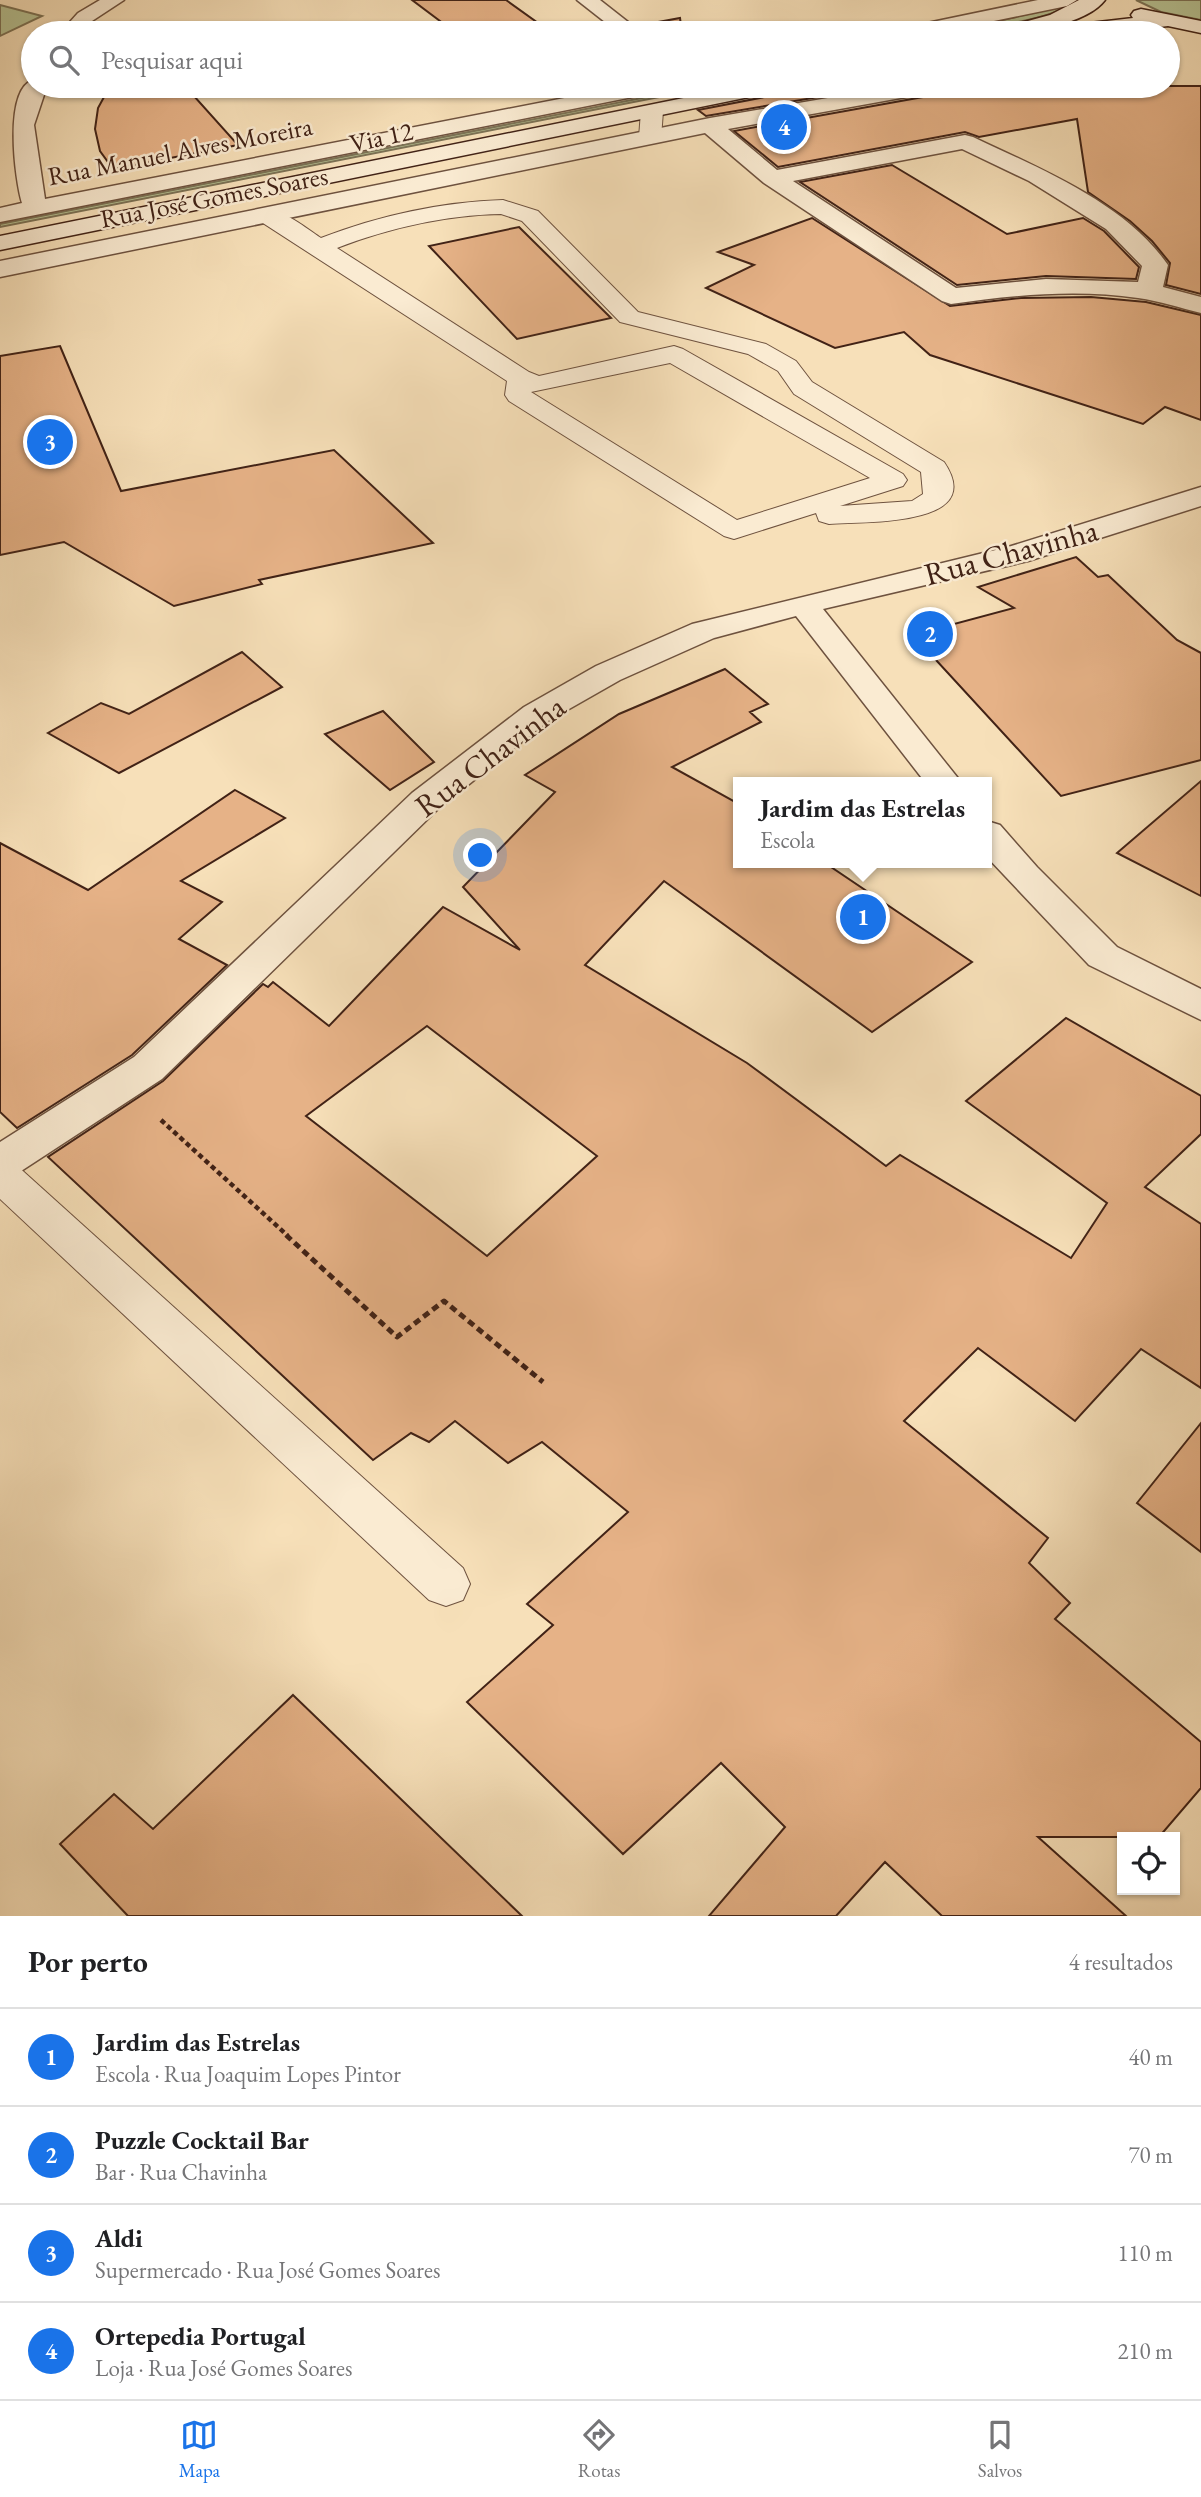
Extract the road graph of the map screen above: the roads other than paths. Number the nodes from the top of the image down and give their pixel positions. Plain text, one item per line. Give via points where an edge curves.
1 (114, 0) edge
2 (587, 0) edge
3 (1067, 0) edge
4 (1095, 0) edge
5 (1122, 6) dead end
6 (81, 21) edge
7 (616, 21) edge
8 (966, 21) edge
9 (1050, 21) edge
10 (1165, 21) edge
11 (1180, 24) edge
12 (1201, 27) edge
13 (32, 98) edge
14 (596, 98) edge
15 (716, 98) edge
16 (865, 98) edge
17 (653, 111) junction
18 (710, 125) junction
19 (650, 138) junction
20 (772, 178) junction
21 (35, 207) junction
22 (0, 215) edge
23 (264, 216) junction
24 (0, 243) edge
25 (318, 247) junction
26 (0, 269) edge
27 (1149, 290) junction
28 (1201, 304) edge
29 (520, 378) junction
30 (1201, 496) edge
31 (780, 516) junction
32 (803, 604) junction
33 (940, 777) edge
34 (992, 839) edge
35 (1201, 1006) edge
36 (0, 1163) edge
37 (0, 1174) edge
38 (446, 1584) dead end

1 - 6 street
2 - 7 street
3 - 8 street
4 - 9 street
5 - 10 street
11 - 12 street
13 - 21 street via 23,125
14 - 21 street, Rua Manuel Alves Moreira
15 - 17 street, Via 12
16 - 18 street, Rua José Gomes Soares
17 - 19 lane
17 - 24 street, Via 12
18 - 19 street, Rua José Gomes Soares
18 - 20 street
19 - 23 street, Rua José Gomes Soares
20 - 27 street via 951,296 1066,285
20 - 27 street via 965,142 1037,176 1115,225 1155,265
21 - 22 street, Rua Manuel Alves Moreira
23 - 25 lane
23 - 26 street, Rua José Gomes Soares
25 - 29 lane
25 - 31 lane via 352,234 462,208 503,206 530,216 629,317 775,358 788,366 803,388 934,468 937,498 918,509
27 - 28 street
29 - 31 lane via 518,396 734,530
29 - 31 lane via 538,384 674,354 893,481
30 - 32 street, Rua Chavinha via 1017,554
32 - 33 street
32 - 36 street, Rua Chavinha via 703,631 608,673 536,714 425,801 148,1068
34 - 35 street via 1103,956
37 - 38 lane

